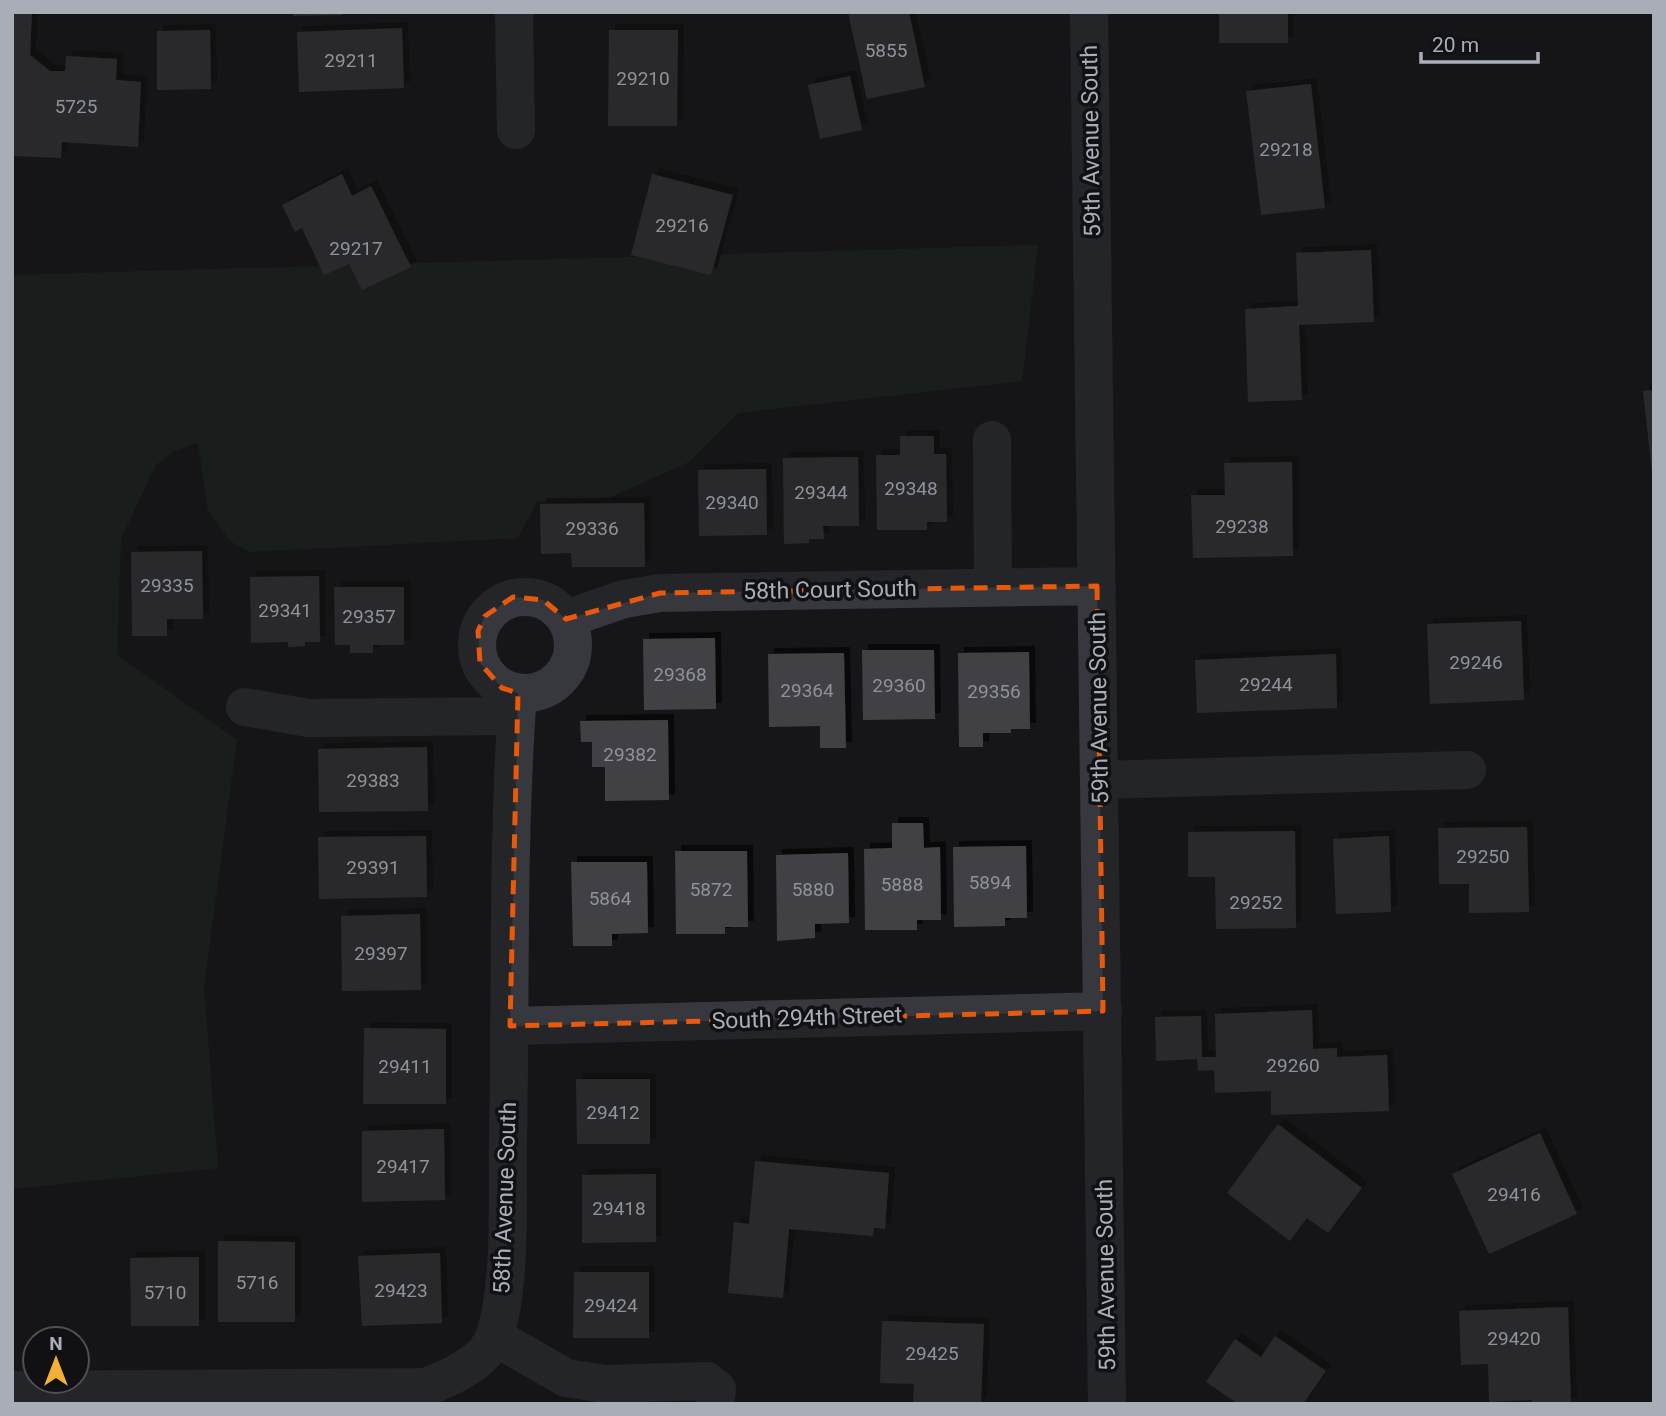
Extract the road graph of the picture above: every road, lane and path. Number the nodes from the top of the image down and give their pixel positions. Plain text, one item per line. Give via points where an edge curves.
1 (514, 12) edge
2 (1089, 12) edge
3 (1113, 12) edge
4 (1090, 81) junction
5 (516, 130) dead end
6 (992, 440) dead end
7 (1097, 586) junction
8 (993, 587) junction
9 (566, 619) junction
10 (517, 704) junction
11 (245, 707) dead end
12 (1467, 770) dead end
13 (1100, 780) junction
14 (1103, 1011) junction
15 (510, 1026) junction
16 (485, 1350) junction
17 (12, 1391) edge
18 (715, 1404) edge
19 (1107, 1404) edge

1 - 5 street
2 - 4 street, 59th Avenue South
3 - 4 street
4 - 7 street, 59th Avenue South
6 - 8 street
7 - 8 street, 58th Court South
7 - 13 street, 59th Avenue South
8 - 9 street, 58th Court South via 660,593 624,599
9 - 10 street via 573,649 562,677
9 - 10 street via 543,600 528,596 513,597 485,616 476,647 480,663
10 - 11 street via 308,718
10 - 15 street
12 - 13 street
13 - 14 street, 59th Avenue South
14 - 15 street, South 294th Street
14 - 19 street, 59th Avenue South
15 - 16 street, 58th Avenue South via 506,1258
16 - 17 street via 451,1378 425,1388
16 - 18 street via 566,1378 604,1384 707,1381 717,1389

